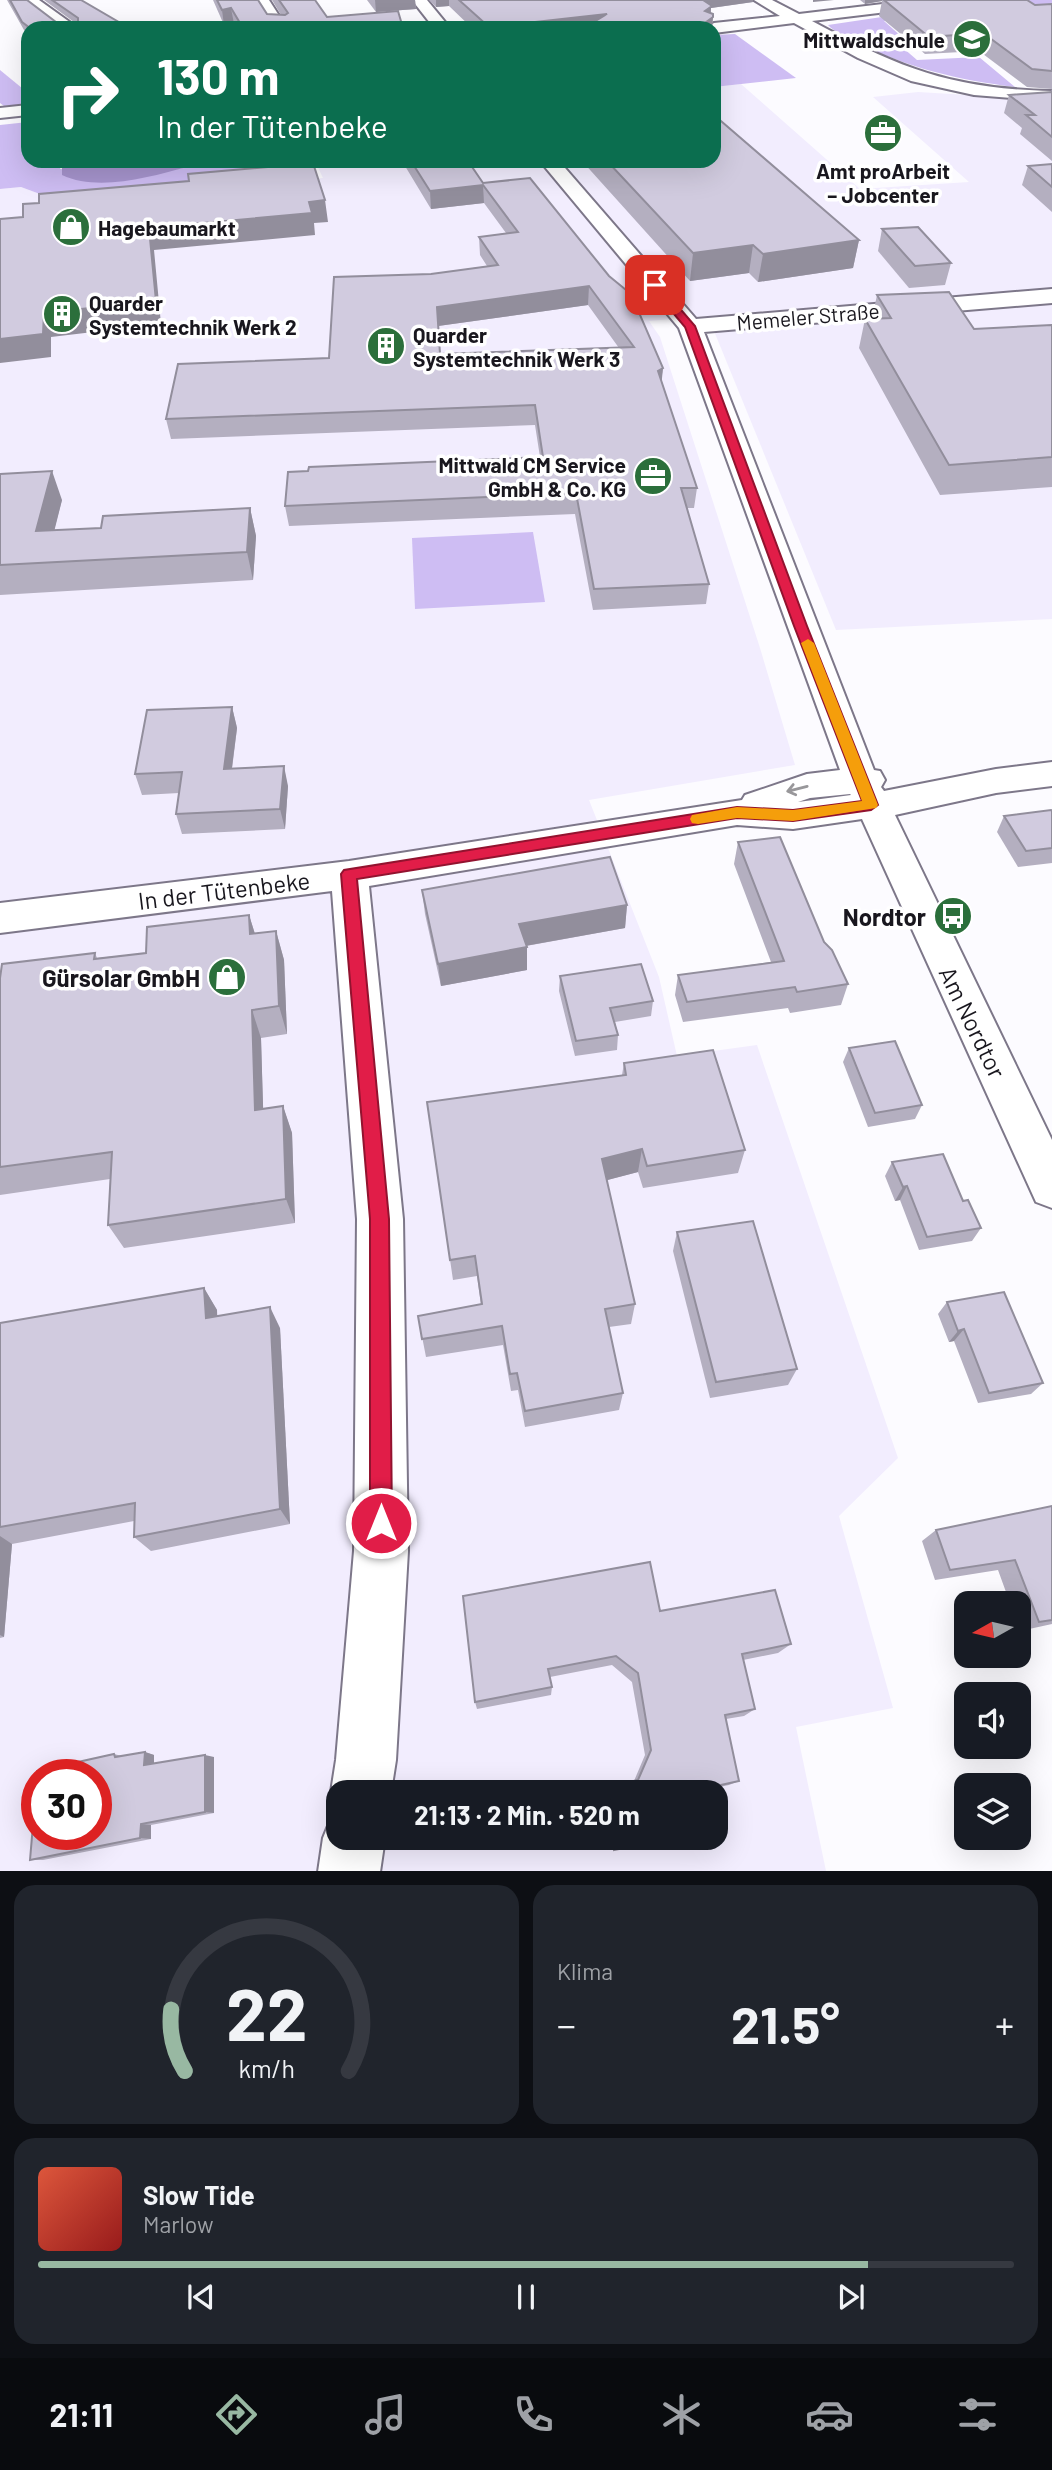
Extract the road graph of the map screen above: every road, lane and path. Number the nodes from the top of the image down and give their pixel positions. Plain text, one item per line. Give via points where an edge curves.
1 (29, 0) edge
2 (262, 0) edge
3 (419, 0) edge
4 (761, 0) edge
5 (953, 0) edge
6 (800, 18) junction
7 (60, 21) edge
8 (275, 21) edge
9 (436, 21) edge
10 (721, 27) edge
11 (1052, 96) edge
12 (21, 111) edge
13 (0, 114) edge
14 (555, 168) edge
15 (1052, 296) edge
16 (690, 326) junction
17 (1052, 774) edge
18 (866, 793) junction
19 (349, 874) junction
20 (0, 918) edge
21 (1052, 1187) edge
22 (363, 1780) edge
23 (352, 1850) edge
24 (349, 1871) edge

1 - 7 street
2 - 8 street
3 - 9 street
4 - 6 street
5 - 6 street
6 - 10 street
6 - 11 street via 874,60 920,78 986,92
12 - 13 street
14 - 16 street, Am Nordtor
15 - 16 street, Memeler Straße
16 - 18 street, Am Nordtor
17 - 18 street, In der Tütenbeke via 917,799
18 - 19 street, In der Tütenbeke via 793,816 737,812
18 - 21 street, Am Nordtor
19 - 20 street, In der Tütenbeke
19 - 22 street via 380,1219 381,1551
23 - 24 street

